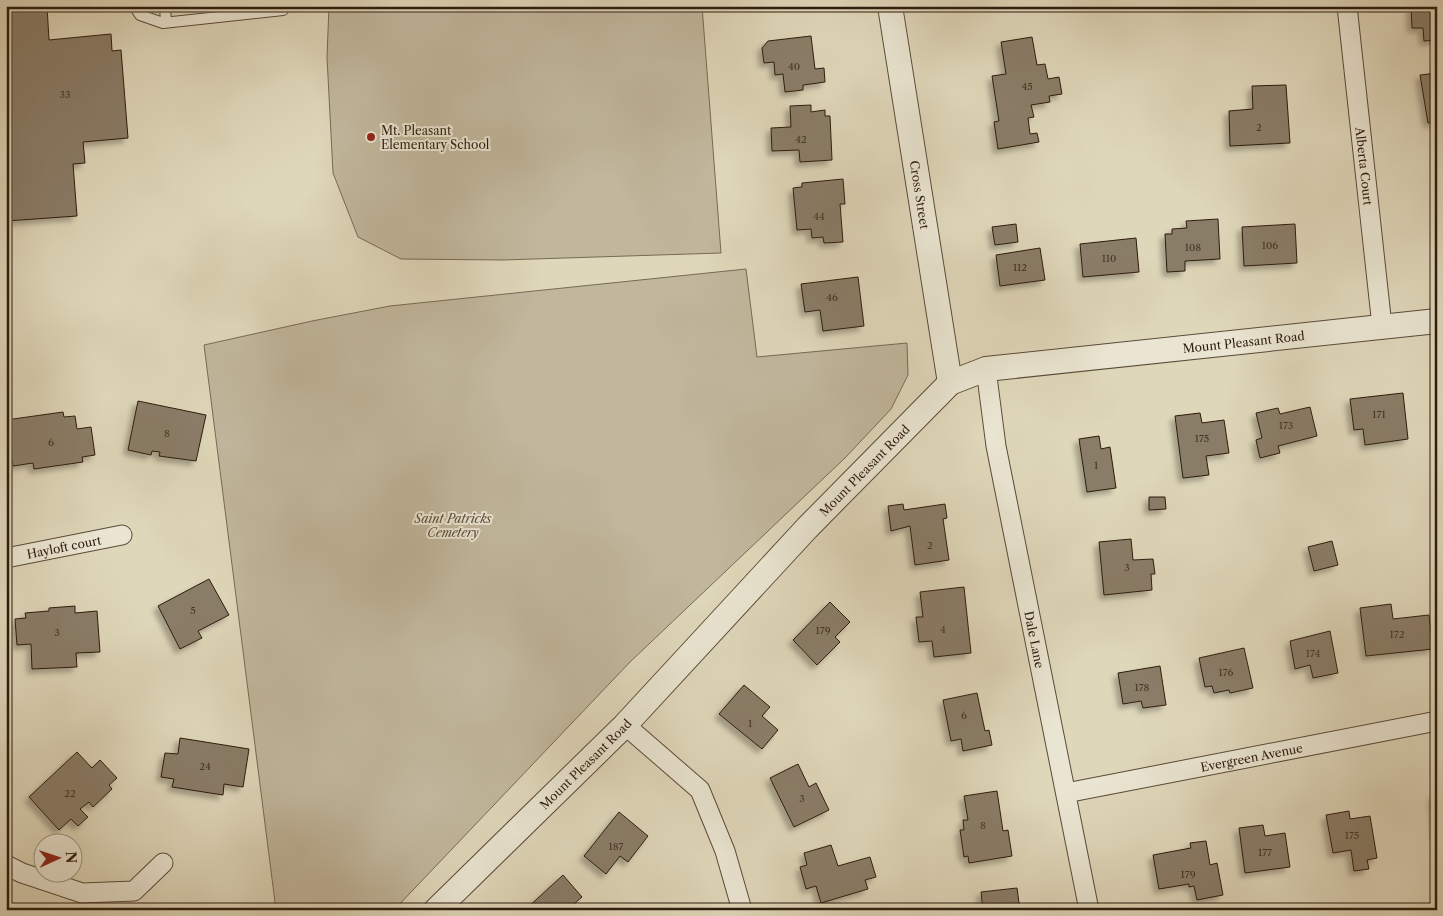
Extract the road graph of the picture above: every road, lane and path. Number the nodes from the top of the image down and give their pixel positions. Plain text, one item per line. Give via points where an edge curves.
1 (134, 6) edge
2 (165, 6) edge
3 (283, 6) edge
4 (890, 6) edge
5 (1346, 6) edge
6 (166, 22) junction
7 (1437, 321) edge
8 (1382, 326) junction
9 (986, 369) junction
10 (950, 384) junction
11 (122, 535) dead end
12 (6, 558) edge
13 (1437, 721) edge
14 (625, 725) junction
15 (1066, 793) junction
16 (163, 863) dead end
17 (6, 865) edge
18 (436, 910) edge
19 (742, 910) edge
20 (1089, 910) edge

1 - 6 lane via 140,15 150,20
2 - 6 lane
3 - 6 lane via 283,10
4 - 10 street, Cross Street
5 - 8 street, Alberta Court
7 - 8 street, Mount Pleasant Road
8 - 9 street, Mount Pleasant Road
9 - 10 street, Mount Pleasant Road
9 - 15 street, Dale Lane via 996,446
10 - 14 street, Mount Pleasant Road via 807,528
11 - 12 street, Hayloft court
13 - 15 street, Evergreen Avenue
14 - 18 street, Mount Pleasant Road
14 - 19 street via 700,790 725,851
15 - 20 street, Dale Lane
16 - 17 street via 134,892 82,893

